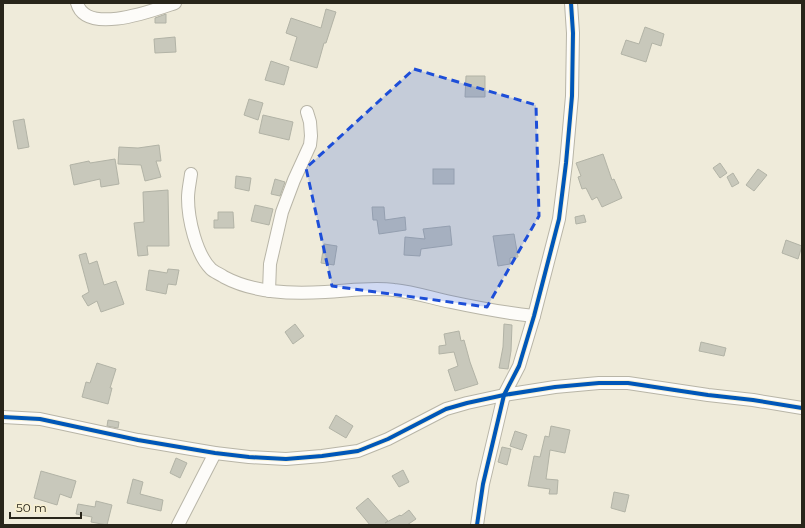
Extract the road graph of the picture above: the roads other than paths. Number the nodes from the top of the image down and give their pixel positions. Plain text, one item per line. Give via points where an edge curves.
1 (77, 3) edge
2 (175, 3) edge
3 (571, 3) edge
4 (308, 112) dead end
5 (191, 174) dead end
6 (268, 291) junction
7 (534, 316) junction
8 (504, 395) junction
9 (802, 408) edge
10 (3, 417) edge
11 (215, 453) junction
12 (178, 525) edge
13 (477, 525) edge

1 - 2 street via 84,14 103,19 138,15
3 - 7 street via 572,96 566,163 559,219
4 - 6 street via 310,145 282,212 270,264
5 - 6 street via 188,197 192,228 204,260 212,270 228,278 248,287
6 - 7 street via 283,293 394,290 486,310
7 - 8 street via 519,366
8 - 9 street via 584,384 628,383
8 - 11 street via 446,410 358,451 286,459
8 - 13 street via 483,484
10 - 11 street via 40,419
11 - 12 street

